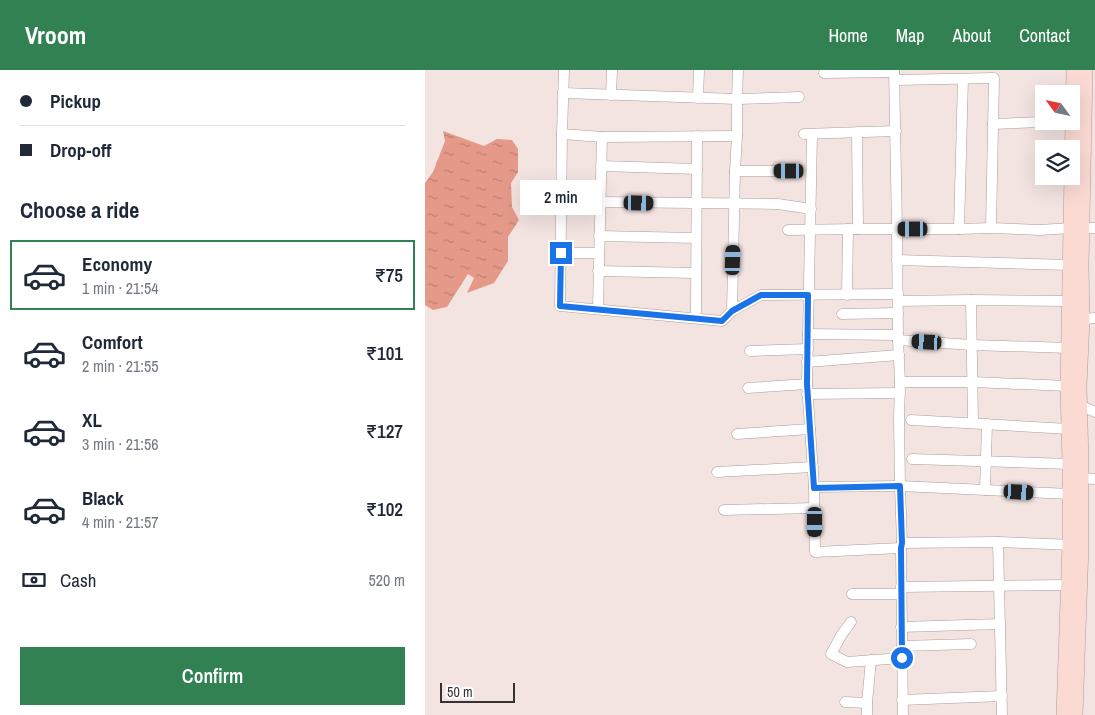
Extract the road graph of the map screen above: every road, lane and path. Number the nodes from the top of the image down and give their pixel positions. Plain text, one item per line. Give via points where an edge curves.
1 (564, 70) edge
2 (612, 70) edge
3 (699, 70) edge
4 (738, 70) edge
5 (1074, 70) edge
6 (1085, 70) edge
7 (824, 73) dead end
8 (894, 74) edge
9 (963, 79) junction
10 (1075, 85) edge
11 (563, 93) junction
12 (611, 95) junction
13 (799, 97) dead end
14 (698, 98) junction
15 (737, 99) junction
16 (1080, 105) edge
17 (993, 124) junction
18 (1035, 125) edge
19 (1077, 130) edge
20 (896, 131) junction
21 (857, 132) junction
22 (562, 134) junction
23 (697, 136) junction
24 (737, 136) junction
25 (601, 137) junction
26 (601, 166) junction
27 (697, 169) junction
28 (735, 171) junction
29 (789, 171) dead end
30 (601, 202) junction
31 (697, 203) junction
32 (561, 204) junction
33 (735, 204) junction
34 (811, 209) junction
35 (991, 228) junction
36 (1083, 228) edge
37 (810, 229) junction
38 (853, 229) junction
39 (897, 229) junction
40 (959, 229) junction
41 (788, 230) dead end
42 (599, 236) junction
43 (696, 238) junction
44 (561, 253) junction
45 (599, 253) junction
46 (897, 260) junction
47 (1070, 265) junction
48 (598, 271) junction
49 (696, 273) junction
50 (808, 295) junction
51 (847, 295) junction
52 (898, 297) junction
53 (971, 300) junction
54 (1070, 301) junction
55 (598, 310) junction
56 (732, 311) junction
57 (898, 313) junction
58 (843, 314) dead end
59 (695, 318) junction
60 (1082, 319) edge
61 (808, 334) junction
62 (898, 337) junction
63 (972, 345) junction
64 (1069, 348) junction
65 (808, 349) junction
66 (750, 351) dead end
67 (899, 355) junction
68 (807, 362) junction
69 (900, 382) junction
70 (973, 382) junction
71 (748, 388) dead end
72 (807, 389) junction
73 (900, 393) junction
74 (1072, 397) junction
75 (1095, 412) edge
76 (911, 420) dead end
77 (973, 423) junction
78 (987, 424) junction
79 (810, 429) junction
80 (1069, 429) junction
81 (737, 434) dead end
82 (912, 460) dead end
83 (986, 462) junction
84 (813, 468) junction
85 (717, 472) dead end
86 (1079, 475) edge
87 (900, 486) junction
88 (814, 488) junction
89 (985, 490) junction
90 (1070, 494) junction
91 (815, 508) junction
92 (724, 510) dead end
93 (998, 542) junction
94 (1076, 545) junction
95 (901, 546) junction
96 (999, 585) junction
97 (1068, 585) junction
98 (901, 590) junction
99 (851, 594) dead end
100 (851, 622) dead end
101 (1000, 624) junction
102 (901, 627) junction
103 (971, 644) dead end
104 (902, 646) junction
105 (902, 658) junction
106 (871, 660) junction
107 (1002, 696) junction
108 (903, 700) junction
109 (845, 702) dead end
110 (867, 703) junction
111 (867, 715) edge
112 (903, 715) edge
113 (1002, 715) edge
114 (1064, 715) edge
115 (1075, 715) edge

1 - 11 street
2 - 12 street
3 - 14 street
4 - 15 street
5 - 10 street
6 - 16 street
7 - 8 street
8 - 9 street
8 - 20 street
9 - 17 street via 994,78
9 - 40 street
11 - 12 street
11 - 22 street
12 - 14 street
13 - 15 street
14 - 15 street
15 - 24 street
17 - 18 street
17 - 35 street
19 - 36 street
20 - 21 street
20 - 39 street
21 - 34 street via 808,134
21 - 38 street
22 - 25 street
22 - 32 street
23 - 24 street
23 - 25 street
23 - 27 street
24 - 28 street
25 - 26 street
26 - 27 street
26 - 30 street
27 - 31 street
28 - 29 street
28 - 33 street
30 - 31 street
30 - 32 street
30 - 42 street
31 - 33 street
31 - 43 street
32 - 44 street
33 - 34 street via 778,204
33 - 56 street
34 - 37 street
35 - 36 street
35 - 40 street
36 - 47 street
36 - 60 street
37 - 38 street
37 - 41 street
37 - 50 street
38 - 39 street
38 - 51 street
39 - 40 street
39 - 46 street
42 - 43 street
42 - 45 street
43 - 49 street
44 - 45 street
44 - 55 street via 560,306
45 - 48 street
46 - 47 street
46 - 52 street
47 - 54 street
48 - 49 street
48 - 55 street
49 - 59 street
50 - 51 street
50 - 56 street via 761,295
50 - 61 street
51 - 52 street
52 - 53 street
52 - 57 street
53 - 54 street
53 - 63 street
54 - 60 street
55 - 59 street
56 - 59 street via 722,321
57 - 58 street
57 - 62 street
60 - 64 street
60 - 74 street via 1079,386
61 - 62 street
61 - 65 street
62 - 63 street
62 - 67 street
63 - 64 street
63 - 70 street
64 - 74 street
65 - 66 street
65 - 68 street
67 - 68 street
67 - 69 street
68 - 72 street
69 - 70 street
69 - 73 street
70 - 74 street
70 - 77 street
71 - 72 street
72 - 73 street
72 - 79 street
73 - 87 street
74 - 75 street
74 - 80 street
74 - 86 street
76 - 77 street
77 - 78 street
78 - 80 street
78 - 83 street
79 - 81 street
79 - 84 street
80 - 86 street
82 - 83 street
83 - 86 street
83 - 89 street
84 - 85 street
84 - 88 street
86 - 90 street
86 - 94 street
87 - 88 street
87 - 89 street
87 - 95 street
88 - 91 street
89 - 90 street
90 - 94 street
91 - 92 street
91 - 95 street via 815,552
93 - 94 street
93 - 95 street
93 - 96 street
94 - 97 street
94 - 115 street
95 - 98 street
96 - 97 street
96 - 98 street
96 - 101 street
97 - 114 street
98 - 99 street
98 - 102 street
100 - 106 street via 831,654 847,662
101 - 102 street
101 - 107 street
102 - 104 street
103 - 104 street
104 - 105 street
105 - 106 street
105 - 108 street
106 - 110 street
107 - 108 street
107 - 113 street
108 - 112 street
109 - 110 street
110 - 111 street

